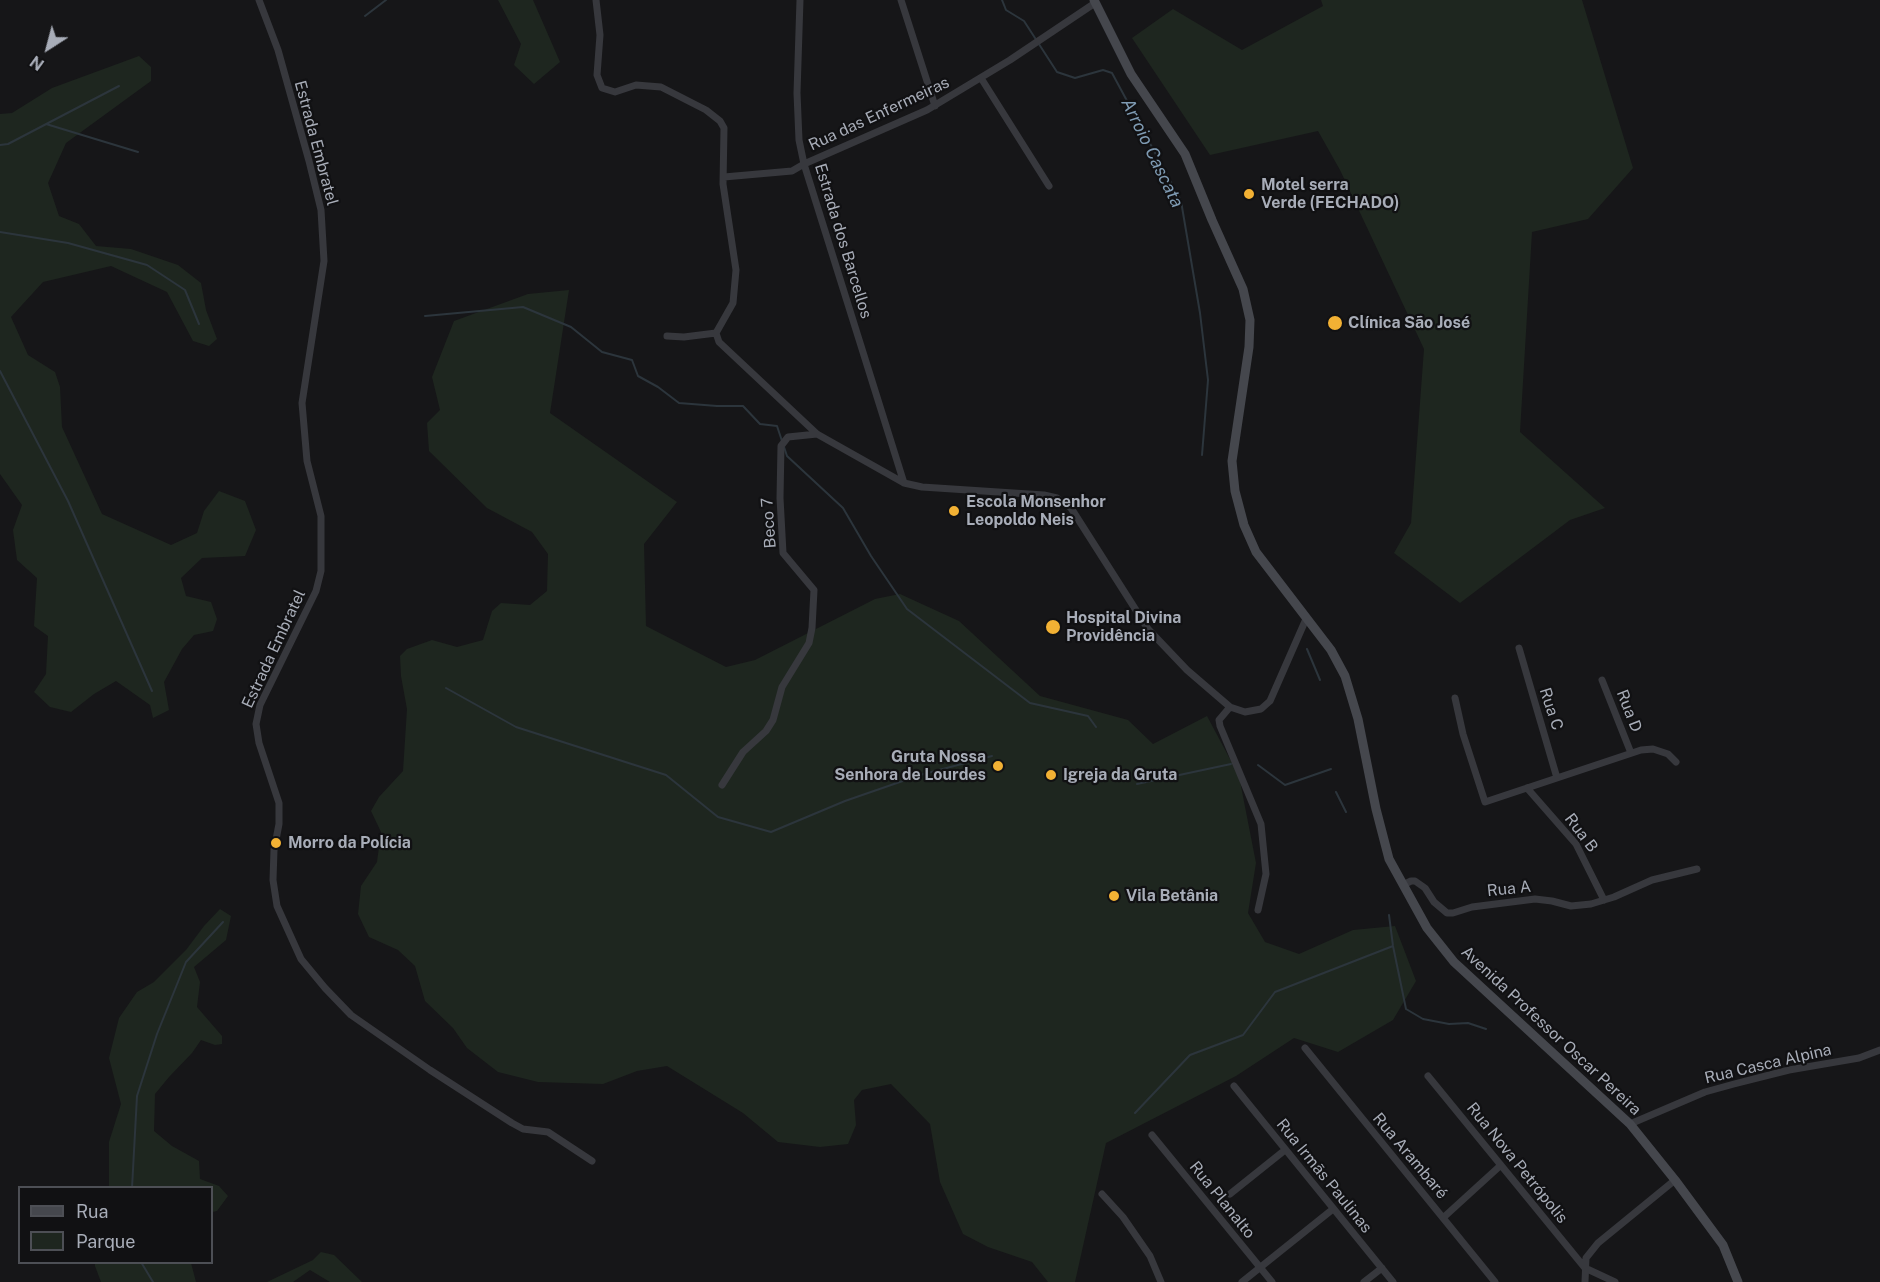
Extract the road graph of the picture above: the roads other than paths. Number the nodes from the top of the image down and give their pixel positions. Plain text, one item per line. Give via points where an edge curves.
1 (259, 0) edge
2 (596, 0) edge
3 (800, 0) edge
4 (901, 0) edge
5 (1094, 1) edge
6 (981, 78) junction
7 (935, 106) junction
8 (804, 164) junction
9 (724, 177) junction
10 (1049, 186) dead end
11 (716, 333) junction
12 (667, 336) dead end
13 (817, 434) junction
14 (904, 483) junction
15 (1306, 619) junction
16 (1519, 648) dead end
17 (1602, 680) dead end
18 (1455, 698) dead end
19 (1230, 707) junction
20 (1631, 753) junction
21 (1676, 762) dead end
22 (1557, 778) junction
23 (722, 785) dead end
24 (1527, 788) junction
25 (1697, 869) dead end
26 (1403, 885) junction
27 (1604, 900) junction
28 (1258, 910) dead end
29 (1305, 1048) dead end
30 (1880, 1050) edge
31 (1428, 1076) dead end
32 (1234, 1086) dead end
33 (1630, 1124) junction
34 (1152, 1135) dead end
35 (1285, 1150) junction
36 (592, 1161) dead end
37 (1501, 1165) junction
38 (1675, 1180) junction
39 (1102, 1194) dead end
40 (1230, 1194) dead end
41 (1333, 1209) junction
42 (1443, 1217) junction
43 (1260, 1267) junction
44 (1382, 1268) junction
45 (1585, 1268) junction
46 (1161, 1282) edge
47 (1242, 1282) edge
48 (1272, 1282) edge
49 (1364, 1282) edge
50 (1393, 1282) edge
51 (1495, 1282) edge
52 (1585, 1282) edge
53 (1615, 1282) edge
54 (1738, 1282) edge

1 - 36 street, Estrada Embratel via 278,50 309,160 321,210 324,261 302,403 307,461 321,516 321,571 316,591 260,705 256,724 279,803 273,880 277,906 301,958 351,1015 524,1129 548,1132
2 - 9 street via 600,35 597,75 602,88 615,92 636,85 655,86 706,110 724,128
3 - 8 street, Estrada dos Barcellos via 796,93
4 - 7 street
5 - 6 street, Rua das Enfermeiras
5 - 15 main road, Avenida Professor Oscar Pereira via 1131,74 1185,154 1244,289 1250,320 1249,347 1232,461 1235,491 1256,552
6 - 7 street, Rua das Enfermeiras
6 - 10 street
7 - 8 street, Rua das Enfermeiras
8 - 9 street, Rua das Enfermeiras via 792,171
8 - 14 street, Estrada dos Barcellos
9 - 11 street via 736,270 733,303
11 - 12 street
11 - 13 street via 719,342
13 - 14 street
13 - 23 street, Beco 7 via 789,437 781,446 783,553 814,590 809,643 782,687 773,720 743,752
14 - 19 street via 1057,498 1071,508 1148,629
15 - 19 street via 1270,701 1261,709 1245,712
15 - 26 main road, Avenida Professor Oscar Pereira via 1331,650 1345,676 1385,845
16 - 22 street, Rua C
17 - 20 street, Rua D
18 - 24 street via 1485,802
19 - 28 street via 1219,720 1220,726 1261,824 1266,874
20 - 21 street via 1653,749 1668,754
20 - 22 street
22 - 24 street
24 - 27 street, Rua B via 1576,844
25 - 27 street, Rua A via 1652,880
26 - 27 street, Rua A via 1415,881 1447,913 1535,899 1571,906
26 - 33 main road, Avenida Professor Oscar Pereira via 1427,928 1454,962
29 - 42 street, Rua Arambaré
30 - 33 street, Rua Casca Alpina via 1705,1092
31 - 37 street, Rua Nova Petrópolis
32 - 35 street, Rua Irmãs Paulinas
33 - 38 main road, Avenida Professor Oscar Pereira
34 - 43 street, Rua Planalto
35 - 40 street
35 - 41 street, Rua Irmãs Paulinas
37 - 42 street
37 - 45 street, Rua Nova Petrópolis
38 - 45 street via 1598,1243 1586,1258
38 - 54 main road, Avenida Professor Oscar Pereira via 1723,1245
39 - 46 street via 1150,1256
41 - 43 street
41 - 44 street, Rua Irmãs Paulinas
42 - 51 street, Rua Arambaré
43 - 47 street
43 - 48 street, Rua Planalto
44 - 49 street
44 - 50 street, Rua Irmãs Paulinas
45 - 52 street
45 - 53 street

